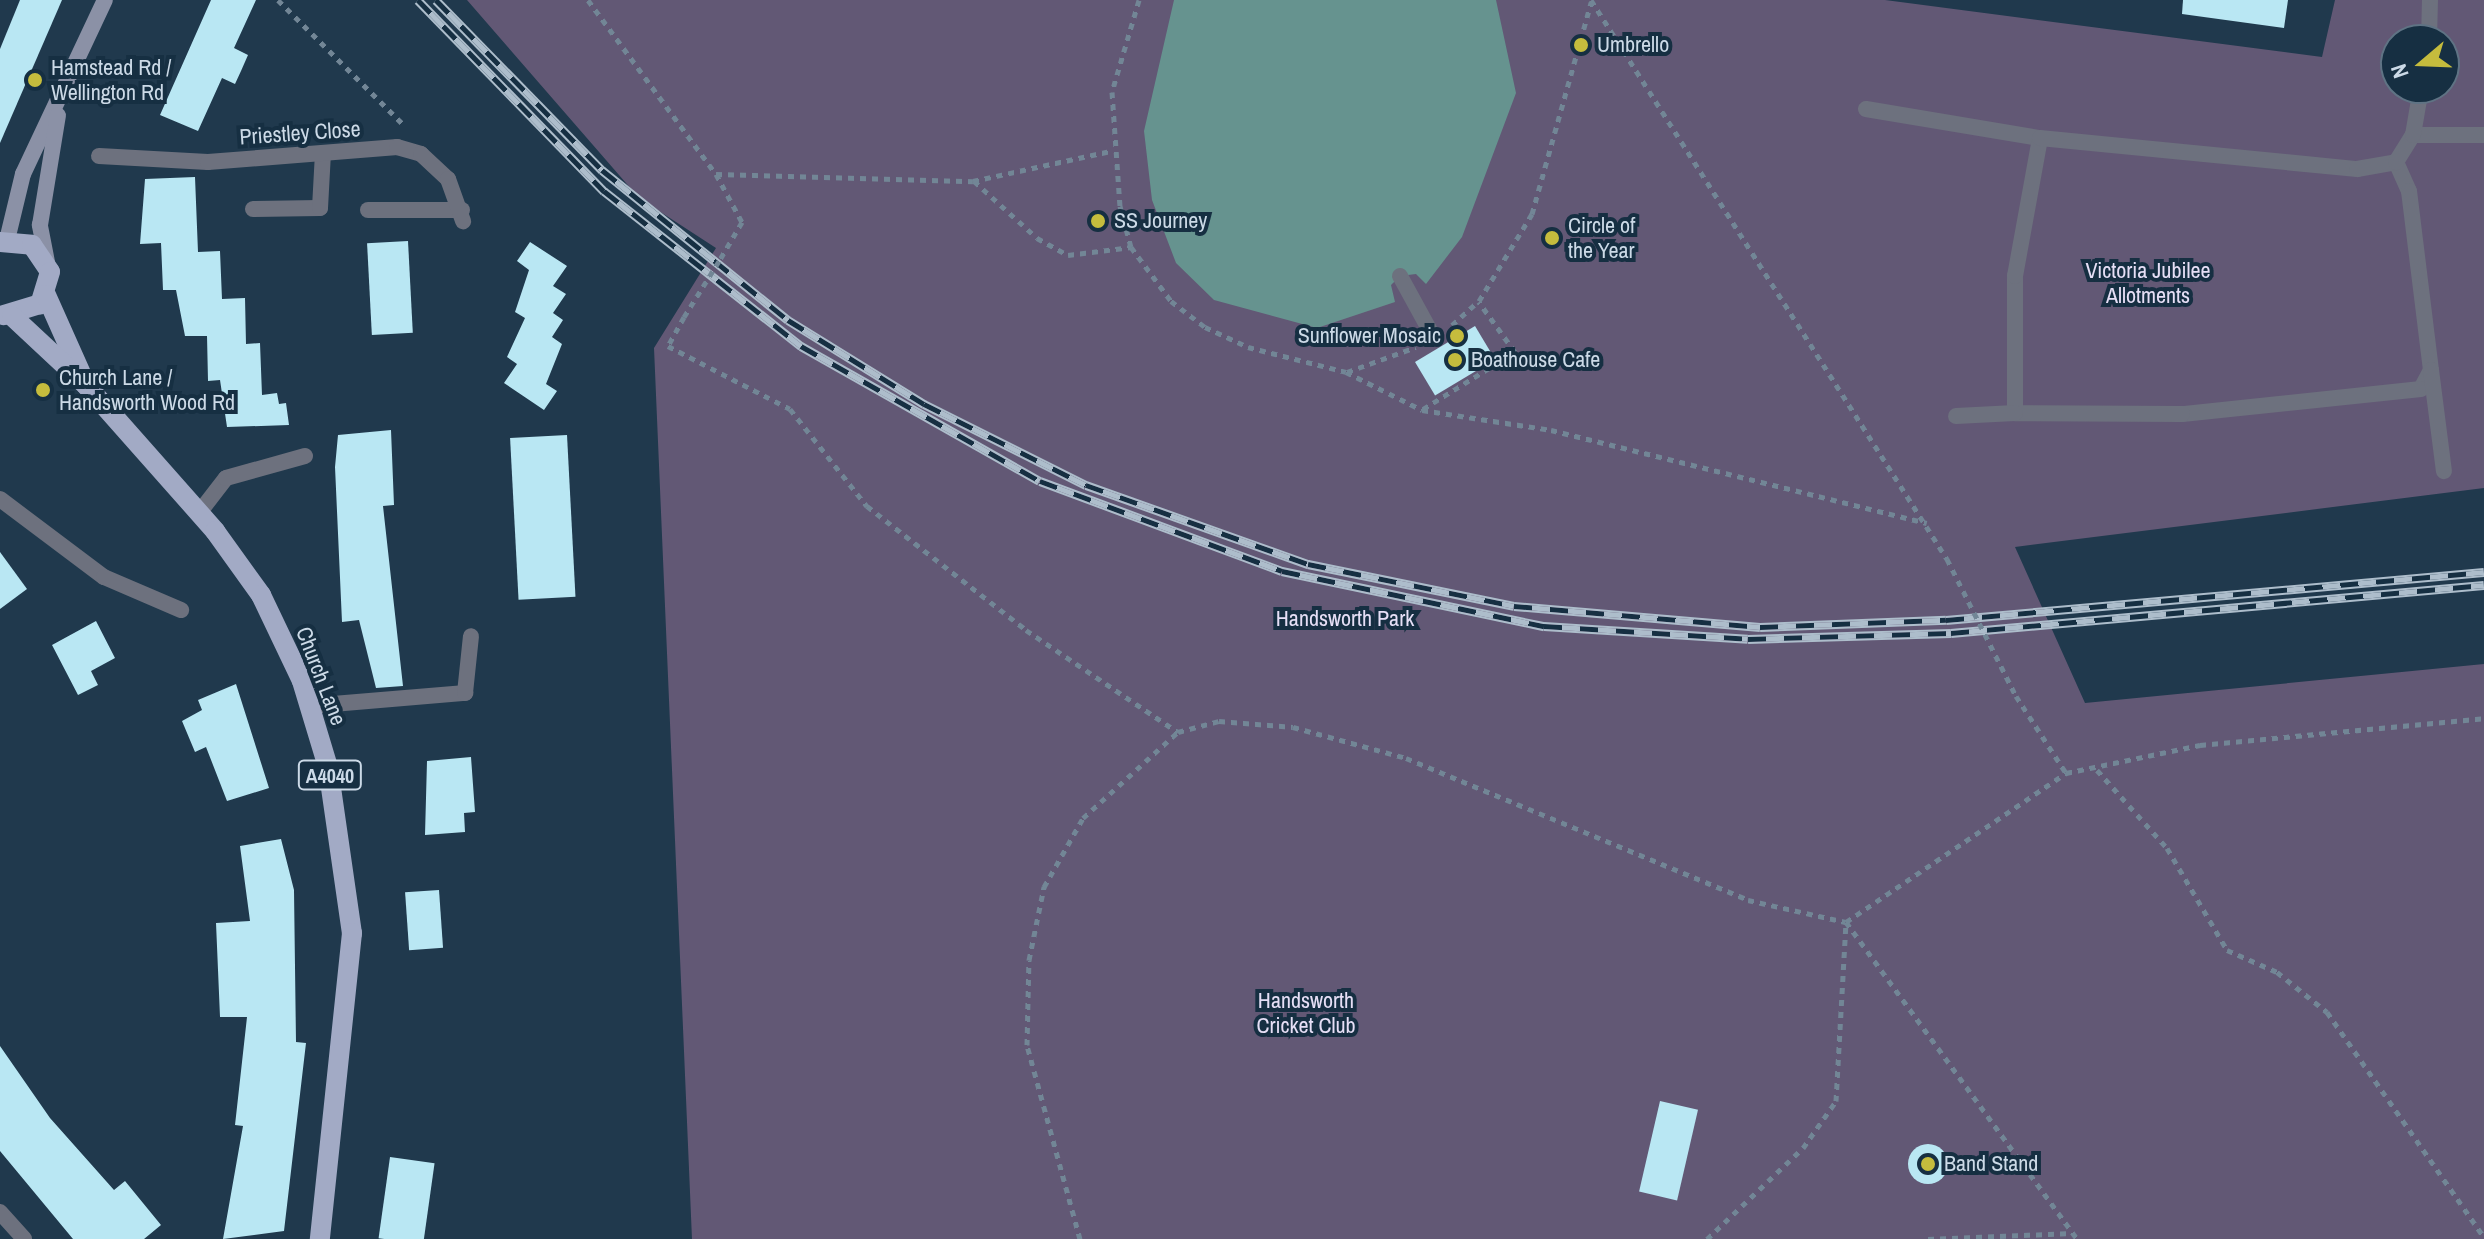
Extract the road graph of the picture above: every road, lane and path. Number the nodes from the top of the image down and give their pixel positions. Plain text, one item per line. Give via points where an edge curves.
1 (105, 0) edge
2 (278, 0) edge
3 (588, 0) edge
4 (1139, 0) edge
5 (2430, 0) edge
6 (1591, 1) edge
7 (2429, 24) edge
8 (61, 98) junction
9 (2418, 104) edge
10 (1866, 109) dead end
11 (2413, 135) junction
12 (2484, 135) edge
13 (2040, 138) junction
14 (1111, 151) junction
15 (323, 153) junction
16 (421, 154) junction
17 (99, 156) dead end
18 (2396, 162) junction
19 (716, 174) junction
20 (973, 181) junction
21 (253, 209) dead end
22 (368, 210) dead end
23 (2, 239) edge
24 (1131, 247) junction
25 (47, 263) junction
26 (1400, 276) dead end
27 (46, 295) junction
28 (1479, 301) junction
29 (4, 315) edge
30 (1434, 338) junction
31 (2431, 370) junction
32 (1346, 372) junction
33 (86, 385) junction
34 (1422, 410) junction
35 (2015, 413) junction
36 (1956, 416) dead end
37 (305, 456) dead end
38 (2444, 471) dead end
39 (0, 499) edge
40 (199, 513) junction
41 (1927, 523) junction
42 (181, 610) dead end
43 (471, 636) dead end
44 (309, 706) junction
45 (2484, 718) edge
46 (1178, 732) junction
47 (2096, 769) junction
48 (2066, 773) junction
49 (1846, 922) junction
50 (0, 1212) edge
51 (2072, 1233) junction
52 (2484, 1237) edge
53 (24, 1239) edge
54 (320, 1239) edge
55 (1080, 1239) edge
56 (1707, 1239) edge
57 (1928, 1239) edge
58 (2077, 1239) edge

1 - 8 main road
2 - 16 path via 413,134
3 - 19 path
4 - 14 path via 1112,92
5 - 7 street
6 - 28 path via 1532,214
6 - 41 path
8 - 23 main road via 23,174
8 - 25 main road via 40,225
9 - 11 street
10 - 13 street
11 - 12 street
11 - 18 street
13 - 18 street via 2357,169
13 - 35 street via 2015,276
14 - 20 path
14 - 24 path
15 - 16 street, Priestley Close via 397,147
15 - 17 street, Priestley Close via 208,162
15 - 21 street via 320,208
16 - 22 street via 448,179 462,216
18 - 31 street via 2409,191
19 - 20 path
19 - 46 path, bridge via 742,222 668,346 790,409 867,506 1026,630
20 - 24 path via 1037,238 1068,255
23 - 25 main road via 32,245
24 - 32 path via 1171,301 1205,327 1248,347
25 - 27 main road
26 - 30 street
27 - 29 main road via 32,310
27 - 33 main road, Church Lane / A4040
28 - 30 path
28 - 34 path via 1515,352
29 - 33 main road, Church Lane / A4040
30 - 32 path
31 - 35 street via 2421,389 2213,411
31 - 38 street
32 - 34 path
33 - 40 main road, Church Lane / A4040
34 - 41 path via 1551,430
35 - 36 street
37 - 40 street via 226,478
39 - 42 street via 104,577
40 - 44 main road, Church Lane / A4040 via 261,595
41 - 48 path, bridge via 2016,696
43 - 44 street via 465,693
44 - 54 main road, Church Lane / A4040 via 328,767 352,933
45 - 47 path via 2200,745
46 - 49 path via 1219,721 1293,727 1406,758 1748,900
46 - 55 path via 1083,818 1044,887 1029,960 1027,1045
47 - 48 path
47 - 52 path via 2167,848 2227,950 2277,972 2327,1012
48 - 49 path
49 - 51 path
49 - 56 path via 1836,1101 1803,1148
50 - 53 street
51 - 57 path
51 - 58 path

